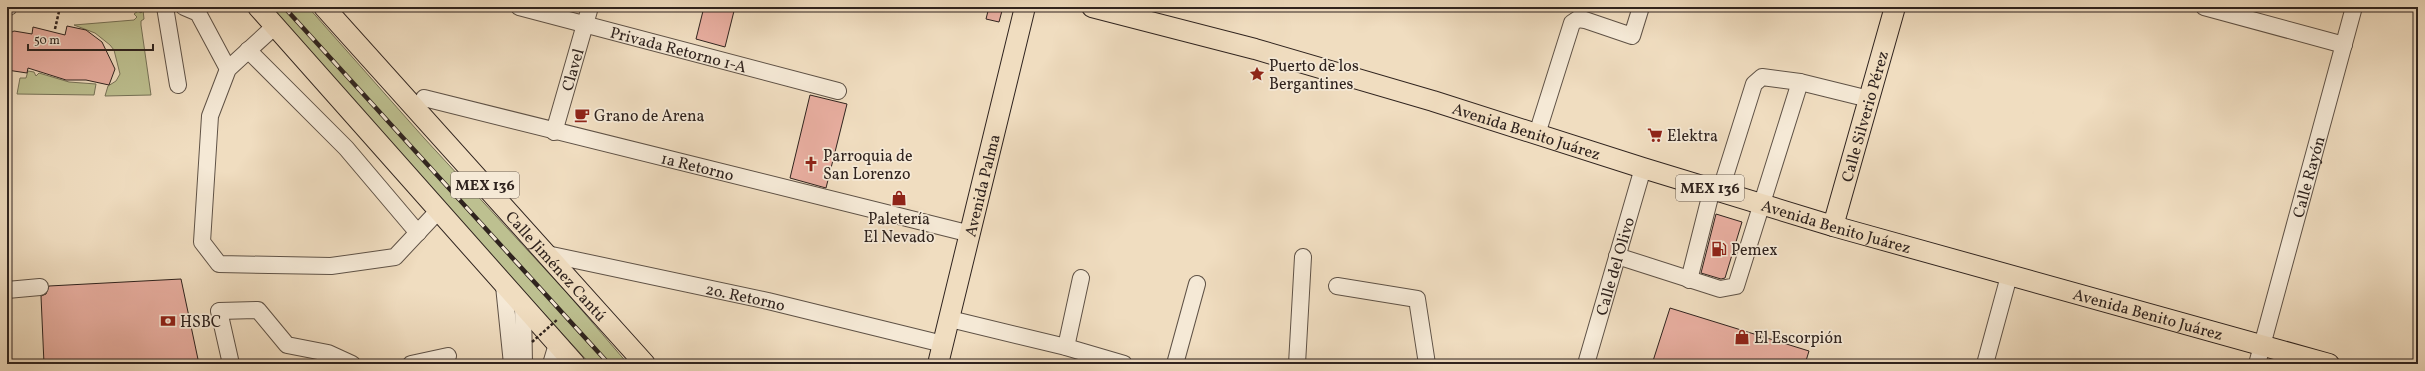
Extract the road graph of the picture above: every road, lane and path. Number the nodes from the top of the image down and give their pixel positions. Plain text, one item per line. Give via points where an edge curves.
1 (60, 7) edge
2 (165, 7) edge
3 (184, 7) edge
4 (258, 7) edge
5 (324, 7) edge
6 (519, 7) edge
7 (590, 7) edge
8 (1025, 7) edge
9 (1092, 7) edge
10 (1641, 7) edge
11 (1895, 7) edge
12 (2204, 7) edge
13 (2354, 7) edge
14 (1587, 14) edge
15 (586, 23) junction
16 (275, 26) junction
17 (55, 29) dead end
18 (2344, 45) junction
19 (248, 50) junction
20 (228, 69) junction
21 (1800, 82) junction
22 (178, 85) dead end
23 (838, 91) dead end
24 (424, 98) dead end
25 (1869, 99) junction
26 (554, 132) junction
27 (1537, 134) junction
28 (1643, 168) junction
29 (1716, 190) junction
30 (1762, 204) junction
31 (439, 210) junction
32 (1833, 226) junction
33 (418, 233) junction
34 (971, 234) junction
35 (547, 254) junction
36 (1617, 256) junction
37 (1302, 257) dead end
38 (2009, 276) junction
39 (1081, 278) dead end
40 (1689, 280) junction
41 (1197, 284) dead end
42 (504, 286) junction
43 (1337, 286) dead end
44 (40, 287) dead end
45 (7, 290) edge
46 (523, 307) junction
47 (558, 319) dead end
48 (950, 319) junction
49 (532, 342) dead end
50 (557, 344) junction
51 (943, 344) junction
52 (1066, 347) junction
53 (2259, 355) edge
54 (448, 356) dead end
55 (231, 364) edge
56 (352, 364) edge
57 (411, 364) edge
58 (512, 364) edge
59 (524, 364) edge
60 (551, 364) edge
61 (575, 364) edge
62 (645, 364) edge
63 (938, 364) edge
64 (1124, 364) edge
65 (1175, 364) edge
66 (1297, 364) edge
67 (1427, 364) edge
68 (1586, 364) edge
69 (1985, 364) edge
70 (2329, 364) edge

1 - 17 path
2 - 22 street
3 - 20 street via 198,13
4 - 16 main road, MEX 136
5 - 35 main road, Calle Jiménez Cantú / MEX 136
6 - 15 street, Privada Retorno 1-A
7 - 15 street, Clavel
8 - 34 main road, Avenida Palma
9 - 27 main road, Avenida Benito Juárez / MEX 136 via 1263,51
10 - 14 street via 1632,36
11 - 25 main road, Calle Silverio Pérez
12 - 18 street
13 - 18 street, Calle Rayón
14 - 27 street via 1572,23
15 - 23 street, Privada Retorno 1-A
15 - 26 street, Clavel
16 - 19 street
16 - 31 main road, MEX 136
18 - 53 street, Calle Rayón
19 - 20 street
19 - 33 street via 346,148
20 - 33 street via 210,116 202,242 219,264 331,266 395,257
21 - 25 street
21 - 29 street via 1762,77 1754,84
21 - 30 street
24 - 26 street, 1a Retorno
25 - 32 main road, Calle Silverio Pérez
26 - 34 street, 1a Retorno
27 - 28 main road, Avenida Benito Juárez / MEX 136
28 - 29 main road, Avenida Benito Juárez / MEX 136
28 - 36 street, Calle del Olivo
29 - 30 main road, Avenida Benito Juárez / MEX 136
29 - 40 street
30 - 32 main road, Avenida Benito Juárez / MEX 136
30 - 40 street via 1736,286 1720,289
31 - 33 street
31 - 42 main road, MEX 136
32 - 38 main road, Avenida Benito Juárez / MEX 136
34 - 48 main road, Avenida Palma
35 - 51 street, 2o. Retorno via 768,301
35 - 62 main road, Calle Jiménez Cantú / MEX 136
36 - 40 street
36 - 68 street, Calle del Olivo
37 - 66 street
38 - 53 main road, Avenida Benito Juárez / MEX 136
38 - 69 street
39 - 52 street
41 - 65 street
42 - 46 main road, MEX 136
42 - 58 street
43 - 67 street via 1417,299
44 - 45 street
46 - 50 main road, MEX 136
46 - 59 street
47 - 49 path, bridge
48 - 51 main road, Avenida Palma
48 - 52 street
50 - 60 street
50 - 61 main road, MEX 136
51 - 63 main road, Avenida Palma
52 - 64 street
53 - 70 main road, Avenida Benito Juárez / MEX 136
54 - 57 street
55 - 56 street via 219,311 258,310 287,345 328,353

